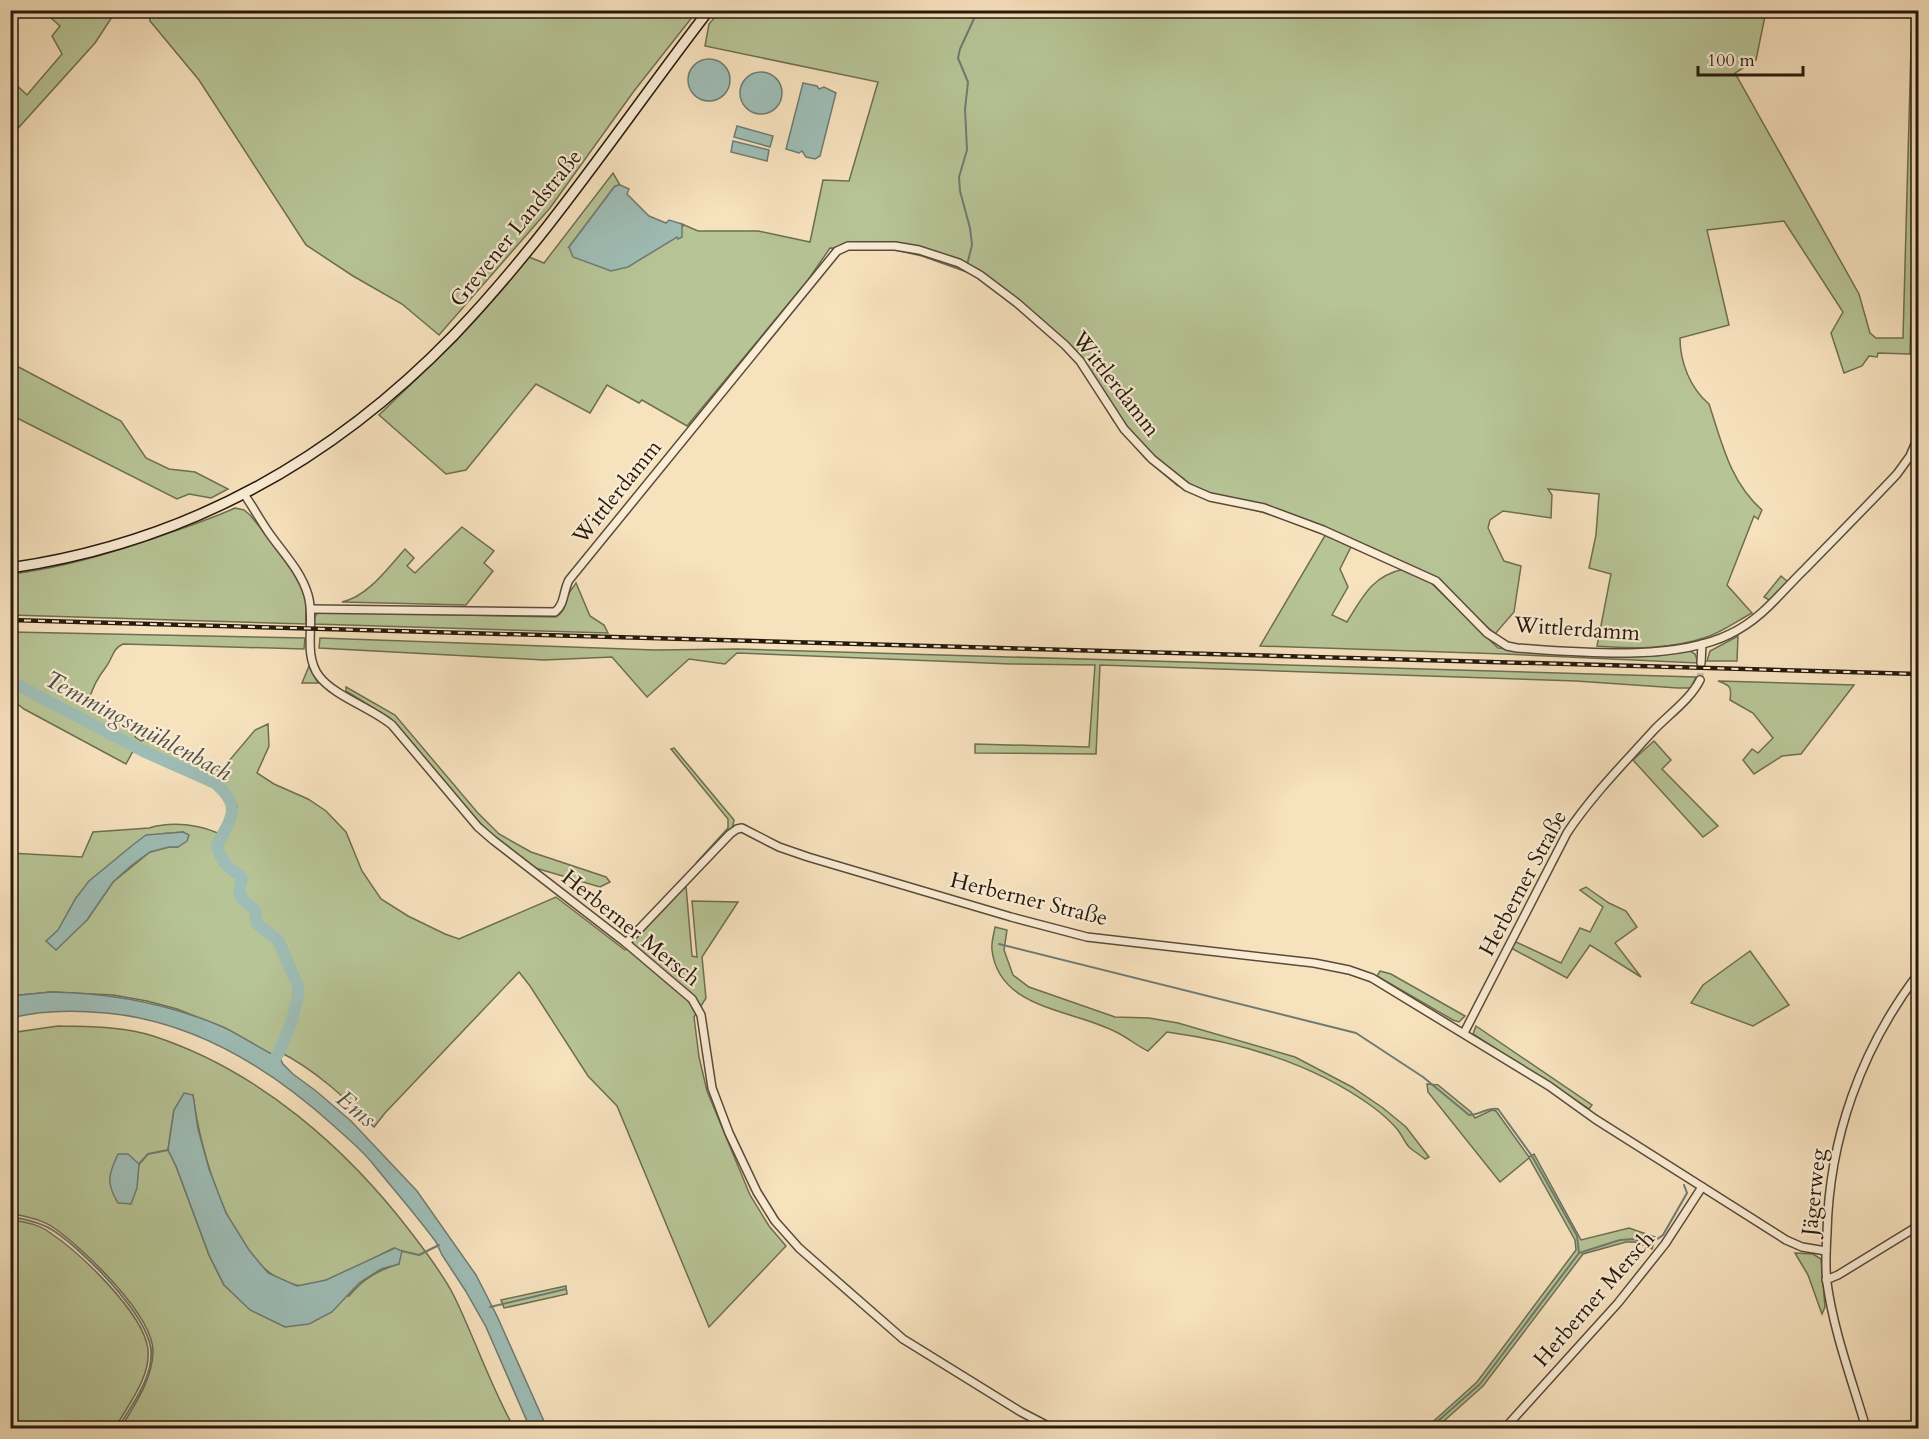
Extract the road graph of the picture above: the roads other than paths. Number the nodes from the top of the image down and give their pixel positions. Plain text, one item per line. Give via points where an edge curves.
1 (709, 10) edge
2 (1918, 255) edge
3 (1918, 405) edge
4 (1918, 437) edge
5 (244, 494) junction
6 (10, 568) edge
7 (311, 609) junction
8 (1702, 644) junction
9 (1701, 663) tunnel mouth
10 (1700, 680) tunnel mouth
11 (626, 943) junction
12 (1918, 974) edge
13 (1464, 1033) junction
14 (1702, 1187) junction
15 (1918, 1226) edge
16 (1826, 1251) junction
17 (1827, 1280) junction
18 (1052, 1428) edge
19 (1505, 1428) edge
20 (1866, 1428) edge

1 - 5 street, Grevener Landstraße via 543,230 436,353 327,444
2 - 3 street
4 - 8 street, Wittlerdamm via 1897,474 1776,601 1748,624
5 - 6 street, Grevener Landstraße via 127,542
5 - 7 street, Herberner Mersch via 300,576
7 - 8 street, Wittlerdamm via 555,612 562,604 569,580 837,251 848,246 895,246 959,263 1035,317 1080,361 1124,429 1152,459 1187,487 1210,497 1264,508 1436,581 1487,633 1507,646 1652,652
7 - 11 street, Herberner Mersch via 310,654 319,676 330,687 392,725 478,827
8 - 9 street
10 - 13 street, Herberner Straße via 1567,833
11 - 13 street, Herberner Straße via 730,834 742,828 808,857 1087,937 1349,970 1372,978
11 - 18 street, Herberner Mersch via 692,999 701,1015 712,1088 756,1192 784,1233 903,1339
12 - 16 street, Jägerweg via 1878,1036 1850,1100 1832,1170
13 - 14 street, Herberner Straße
14 - 16 street, Herberner Straße via 1786,1239 1802,1247
14 - 19 street, Herberner Mersch via 1625,1295
15 - 17 street
16 - 17 street, Jägerweg
17 - 20 street, Jägerweg via 1837,1336

